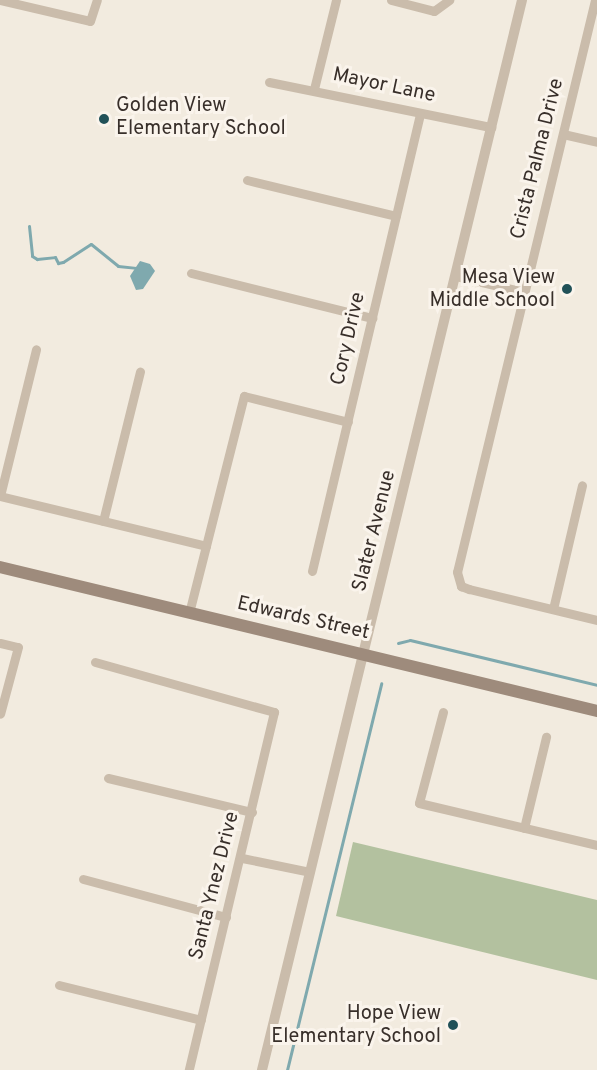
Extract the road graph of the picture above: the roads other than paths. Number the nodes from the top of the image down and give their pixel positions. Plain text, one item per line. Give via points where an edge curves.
1 (0, 0) edge
2 (97, 0) edge
3 (336, 0) edge
4 (391, 0) edge
5 (448, 0) edge
6 (522, 0) edge
7 (595, 0) edge
8 (269, 82) dead end
9 (315, 89) junction
10 (420, 115) junction
11 (491, 127) junction
12 (563, 134) junction
13 (597, 142) edge
14 (247, 180) dead end
15 (396, 216) junction
16 (191, 273) dead end
17 (456, 276) junction
18 (524, 292) junction
19 (372, 318) junction
20 (36, 349) dead end
21 (140, 371) dead end
22 (348, 422) junction
23 (582, 485) dead end
24 (0, 496) edge
25 (103, 521) junction
26 (206, 546) junction
27 (0, 567) edge
28 (312, 571) dead end
29 (553, 609) junction
30 (189, 613) junction
31 (597, 620) edge
32 (0, 643) edge
33 (363, 653) junction
34 (94, 662) dead end
35 (597, 711) edge
36 (443, 712) dead end
37 (0, 714) edge
38 (546, 737) dead end
39 (108, 778) dead end
40 (252, 812) junction
41 (524, 828) junction
42 (597, 844) edge
43 (242, 858) junction
44 (310, 872) junction
45 (83, 879) dead end
46 (226, 917) junction
47 (59, 985) dead end
48 (201, 1020) junction
49 (189, 1070) edge
50 (262, 1070) edge

1 - 2 street via 90,21
3 - 9 street
4 - 5 street via 434,11
6 - 11 street, Slater Avenue
7 - 12 street, Crista Palma Drive
8 - 9 street, Mayor Lane
9 - 10 street, Mayor Lane
10 - 11 street, Mayor Lane
10 - 15 street, Cory Drive
11 - 17 street, Slater Avenue
12 - 13 street
12 - 18 street, Crista Palma Drive
14 - 15 street
15 - 19 street, Cory Drive
16 - 19 street
17 - 18 street
17 - 33 street, Slater Avenue
18 - 29 street, Crista Palma Drive via 457,572 461,586
19 - 22 street, Cory Drive
20 - 24 street
21 - 25 street
22 - 26 street via 244,396
22 - 28 street, Cory Drive
23 - 29 street
24 - 25 street
25 - 26 street
26 - 30 street
27 - 30 main road, Edwards Street
29 - 31 street
30 - 33 main road, Edwards Street
32 - 37 street via 18,647
33 - 35 main road, Edwards Street
33 - 44 street, Slater Avenue
34 - 40 street, Santa Ynez Drive via 274,710
36 - 41 street via 419,803
38 - 41 street
39 - 40 street
40 - 43 street, Santa Ynez Drive
41 - 42 street
43 - 44 street
43 - 46 street, Santa Ynez Drive
44 - 50 street, Slater Avenue
45 - 46 street
46 - 48 street, Santa Ynez Drive
47 - 48 street
48 - 49 street, Santa Ynez Drive

